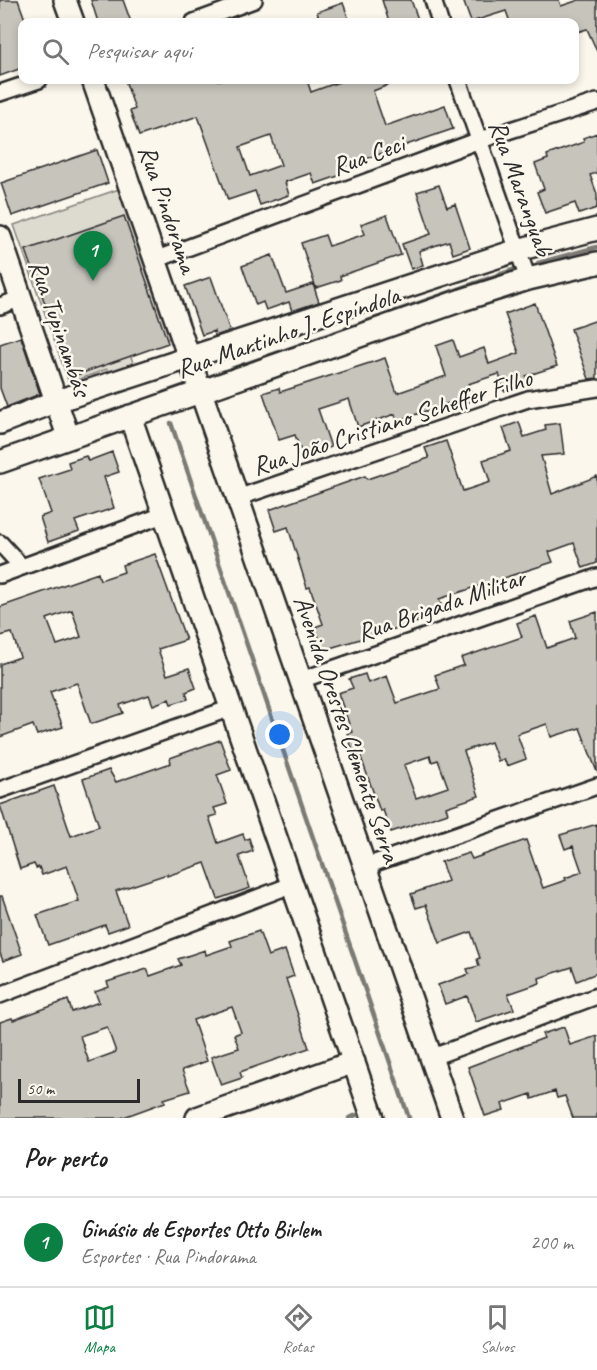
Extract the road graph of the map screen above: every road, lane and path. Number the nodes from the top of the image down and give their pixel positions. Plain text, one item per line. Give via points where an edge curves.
1 (65, 0) edge
2 (254, 0) edge
3 (433, 0) edge
4 (72, 18) edge
5 (205, 18) edge
6 (439, 18) edge
7 (27, 84) edge
8 (94, 84) edge
9 (459, 84) edge
10 (0, 93) edge
11 (597, 102) edge
12 (477, 141) junction
13 (597, 230) edge
14 (0, 237) edge
15 (518, 250) junction
16 (157, 258) junction
17 (597, 263) edge
18 (528, 279) junction
19 (22, 298) junction
20 (0, 306) edge
21 (191, 357) junction
22 (597, 388) edge
23 (202, 392) junction
24 (57, 401) junction
25 (130, 416) junction
26 (0, 423) edge
27 (68, 436) junction
28 (0, 462) edge
29 (237, 498) junction
30 (163, 515) junction
31 (0, 543) edge
32 (22, 567) junction
33 (0, 575) edge
34 (597, 577) edge
35 (301, 680) junction
36 (231, 708) junction
37 (597, 786) edge
38 (0, 790) edge
39 (366, 866) junction
40 (294, 884) junction
41 (0, 995) edge
42 (597, 996) edge
43 (430, 1059) junction
44 (354, 1062) junction
45 (197, 1118) edge
46 (373, 1118) edge
47 (452, 1118) edge

1 - 4 main road
2 - 5 street
3 - 6 street
7 - 10 street
8 - 16 main road, Rua Pindorama
9 - 12 street, Rua Maranguab
11 - 12 street, Rua Ceci
12 - 15 street, Rua Maranguab
12 - 16 street, Rua Ceci
13 - 15 main road, Rua Martinho J. Espíndola
14 - 19 main road, Rua Tupinambás
15 - 18 street, Rua Maranguab
15 - 21 main road, Rua Martinho J. Espíndola
16 - 21 main road, Rua Pindorama
17 - 18 main road, Rua Martinho J. Espíndola
18 - 23 main road, Rua Martinho J. Espíndola
19 - 20 street
19 - 24 main road, Rua Tupinambás
21 - 23 main road, Avenida Orestes Clemente Serra
21 - 24 main road, Rua Martinho J. Espíndola
22 - 29 street, Rua João Cristiano Scheffer Filho via 528,399
23 - 25 main road, Rua Martinho J. Espíndola
23 - 29 main road, Avenida Orestes Clemente Serra
24 - 26 main road, Rua Martinho J. Espíndola
24 - 27 main road, Rua Tupinambás
25 - 27 main road, Rua Martinho J. Espíndola
25 - 30 main road
27 - 28 main road, Rua Martinho J. Espíndola
29 - 35 main road, Avenida Orestes Clemente Serra
30 - 32 street
30 - 36 main road
31 - 32 street
32 - 33 street
34 - 35 street, Rua Brigada Militar
35 - 39 main road, Avenida Orestes Clemente Serra
36 - 38 street
36 - 40 main road
37 - 39 street
39 - 43 main road, Avenida Orestes Clemente Serra
40 - 41 street
40 - 44 main road
42 - 43 street
43 - 47 main road, Avenida Orestes Clemente Serra
44 - 45 main road
44 - 46 main road

